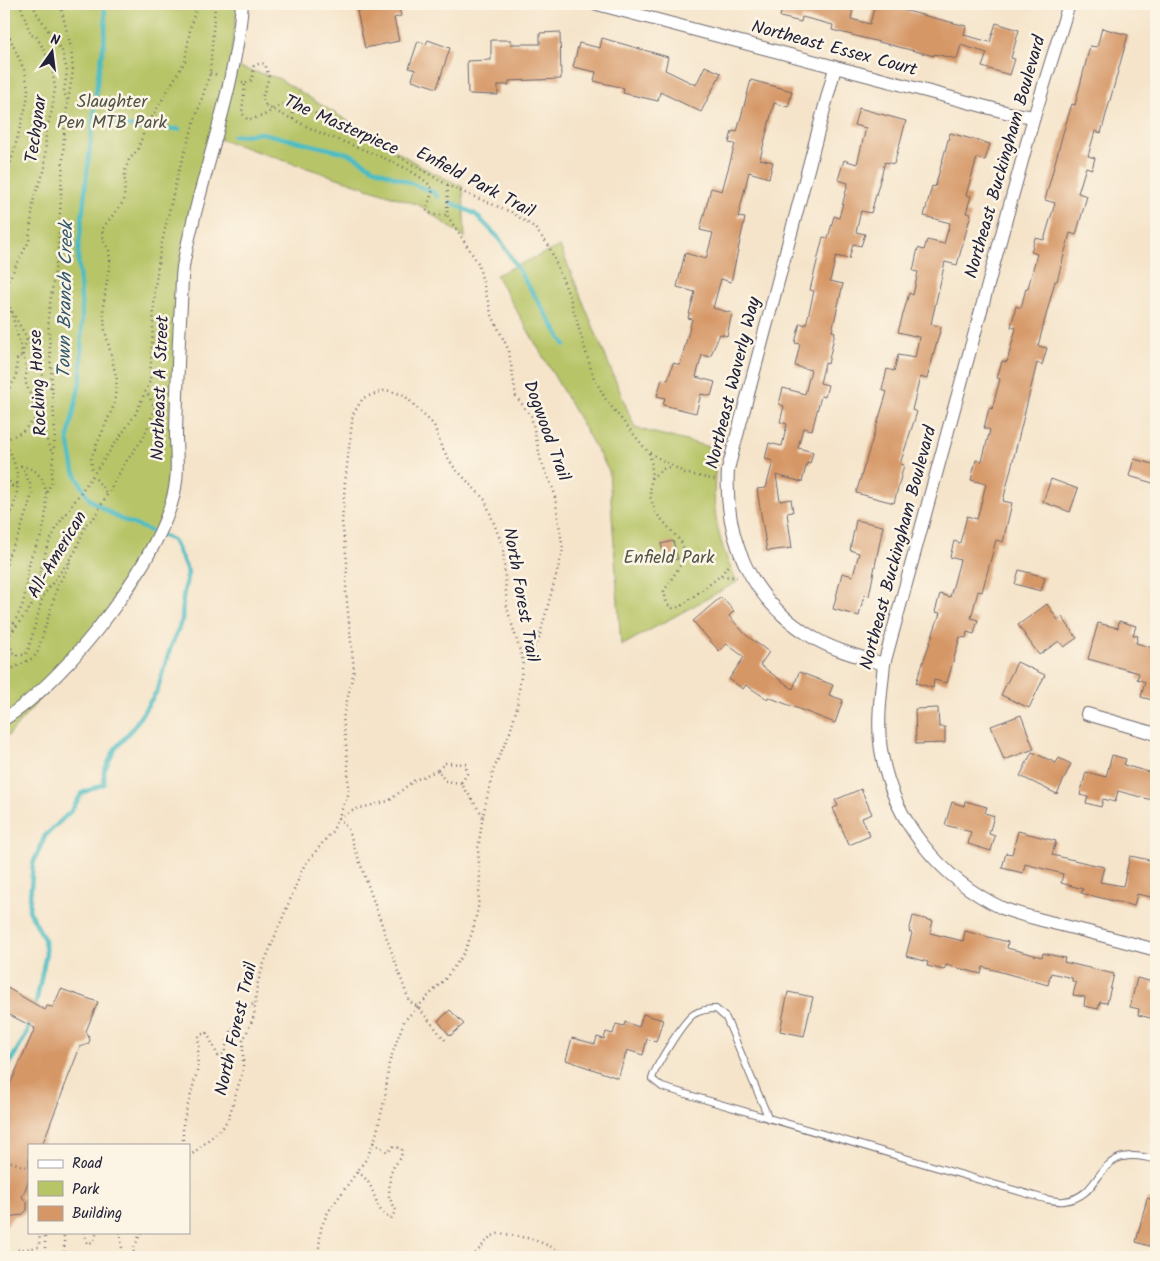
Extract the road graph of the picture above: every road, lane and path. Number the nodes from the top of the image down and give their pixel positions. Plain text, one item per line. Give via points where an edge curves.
1 (4, 4) edge
2 (20, 4) edge
3 (33, 4) edge
4 (60, 4) edge
5 (198, 4) edge
6 (215, 4) edge
7 (242, 4) edge
8 (597, 4) edge
9 (1069, 4) edge
10 (835, 68) junction
11 (240, 82) dead end
12 (246, 83) junction
13 (68, 102) junction
14 (293, 105) junction
15 (1034, 117) junction
16 (293, 119) junction
17 (448, 186) junction
18 (4, 202) edge
19 (446, 215) junction
20 (4, 289) edge
21 (4, 301) edge
22 (11, 311) junction
23 (27, 338) junction
24 (21, 356) junction
25 (52, 388) junction
26 (147, 392) junction
27 (4, 396) edge
28 (40, 419) junction
29 (4, 440) edge
30 (648, 452) junction
31 (53, 453) junction
32 (15, 461) junction
33 (21, 466) junction
34 (673, 466) junction
35 (92, 469) dead end
36 (4, 473) edge
37 (652, 478) junction
38 (96, 479) dead end
39 (20, 483) junction
40 (727, 483) junction
41 (47, 492) junction
42 (108, 494) junction
43 (4, 531) edge
44 (75, 552) junction
45 (729, 564) dead end
46 (720, 576) junction
47 (737, 577) dead end
48 (4, 579) edge
49 (12, 627) dead end
50 (4, 642) edge
51 (10, 643) dead end
52 (523, 661) junction
53 (884, 664) junction
54 (4, 673) edge
55 (1086, 714) dead end
56 (4, 719) edge
57 (1156, 734) edge
58 (438, 770) junction
59 (461, 783) junction
60 (483, 816) junction
61 (339, 818) junction
62 (1156, 950) edge
63 (255, 1003) junction
64 (418, 1007) junction
65 (446, 1040) dead end
66 (769, 1119) junction
67 (373, 1143) junction
68 (183, 1144) edge
69 (190, 1156) edge
70 (6, 1160) dead end
71 (1156, 1160) edge
72 (28, 1168) edge
73 (357, 1172) junction
74 (40, 1234) edge
75 (45, 1234) edge
76 (64, 1234) edge
77 (85, 1234) edge
78 (96, 1234) edge
79 (120, 1234) edge
80 (140, 1234) edge
81 (318, 1256) edge
82 (11, 1257) edge
83 (46, 1257) edge
84 (64, 1257) edge
85 (123, 1257) edge
86 (134, 1257) edge
87 (292, 1257) edge
88 (472, 1257) edge
89 (588, 1257) edge
90 (592, 1257) edge

1 - 18 path via 8,34 25,72 28,88 6,180
2 - 20 path, Techgnar via 31,35 36,36 52,67 55,88 46,131 45,169 34,197 29,241
3 - 13 path via 62,51 67,71 64,91
4 - 13 path, Rocking Horse via 71,48
5 - 35 path via 185,61 130,160 124,201 102,229 110,262 104,297 105,330 118,380 114,405 91,458
6 - 26 path via 210,73 178,173 160,251
7 - 56 street, Northeast A Street via 232,79 184,263 176,482 161,532 136,575 94,632 59,673 29,702
8 - 10 street, Northeast Essex Court
9 - 15 street, Northeast Buckingham Boulevard
10 - 15 street, Northeast Essex Court
10 - 40 street, Northeast Waverly Way via 728,466
11 - 12 path
12 - 14 path via 242,113 248,120 263,116 282,104
12 - 16 path, The Masterpiece, bridge via 252,80 254,66 265,64 269,77 262,98 266,106
13 - 25 path, Rocking Horse via 58,250 48,317
14 - 16 path
14 - 17 path, Enfield Park Trail via 372,141
15 - 53 street, Northeast Buckingham Boulevard
16 - 19 path, The Masterpiece via 379,155 419,176 433,190 426,210 433,215
17 - 19 path
17 - 30 path, Enfield Park Trail via 511,212 534,227 549,246 570,298 593,376 606,400
19 - 52 path, Dogwood Trail via 478,264 491,313 508,351 516,396 530,416 541,460 554,490 563,550 538,642
21 - 22 path via 8,302
22 - 23 path
22 - 24 path
23 - 24 path
23 - 25 path via 41,367 44,382
24 - 27 path via 17,358 16,378
24 - 28 path via 27,388
25 - 31 path, Rocking Horse
26 - 42 path, All-American via 154,408 152,417 144,437
26 - 50 path, bridge via 135,415 58,525 45,554 32,607
28 - 29 path via 36,418 22,432
28 - 31 path
29 - 32 path
30 - 34 path, Enfield Park Trail
30 - 37 path
31 - 41 path, Rocking Horse via 51,483
32 - 33 path
32 - 39 path
33 - 41 path via 31,467
33 - 48 path, All-American via 32,494 20,532 8,556
34 - 37 path
34 - 40 path, Enfield Park Trail via 685,473
36 - 39 path via 12,486
37 - 46 path via 650,496 655,512 682,542 684,551 683,561 664,591 667,604 673,608 680,607
38 - 42 path
39 - 43 path via 12,515
40 - 53 street, Northeast Waverly Way via 727,504 734,540 753,580 780,614 813,638
41 - 49 path, All-American via 42,534 32,555 24,598
42 - 44 path, All-American via 94,518 86,524
44 - 51 path, All-American via 43,596 28,651 17,655 12,652
44 - 54 path via 58,588 37,654
45 - 46 path
46 - 47 path
52 - 60 path, North Forest Trail via 517,708 493,771
52 - 61 path, North Forest Trail via 507,608 503,547 485,500 453,466 434,425 404,395 386,390 363,398 353,414 342,522 354,670 343,718 348,795
53 - 62 street, Northeast Buckingham Boulevard via 879,702 881,754 891,791 910,828 939,865 968,888 1003,908
55 - 57 street
58 - 59 path via 446,781
58 - 59 path via 445,763 466,764 467,774
58 - 61 path via 413,780 389,801 356,809
59 - 60 path
60 - 64 path, North Forest Trail via 478,849 478,908 472,933 464,953 446,978
61 - 63 path, North Forest Trail via 304,866 291,894 256,985
61 - 64 path via 348,829 409,1001
63 - 68 path via 244,1009 232,1028 224,1054 218,1056 207,1033 199,1035 194,1087 183,1123
63 - 69 path, North Forest Trail via 254,1016 243,1041 243,1070 229,1117 223,1128
64 - 65 path
64 - 67 path, North Forest Trail via 404,1021 389,1063 385,1097
66 - 66 lane via 662,1087 652,1080 655,1068 693,1015 706,1009 716,1009 726,1018
66 - 71 lane via 1045,1199 1064,1201 1084,1193 1107,1165 1121,1156 1139,1155
67 - 73 path, North Forest Trail
67 - 73 path via 383,1151 388,1152 394,1146 402,1149 401,1158 390,1175 389,1196 396,1210 391,1219 380,1211 370,1182
70 - 72 path
73 - 81 path, North Forest Trail via 328,1212 321,1228
74 - 82 path via 39,1248 17,1250
75 - 83 path
76 - 84 path
77 - 78 path via 87,1243 92,1242
79 - 85 path
80 - 86 path
81 - 87 path
88 - 89 path via 490,1236 500,1233 532,1239 567,1253
89 - 90 path

